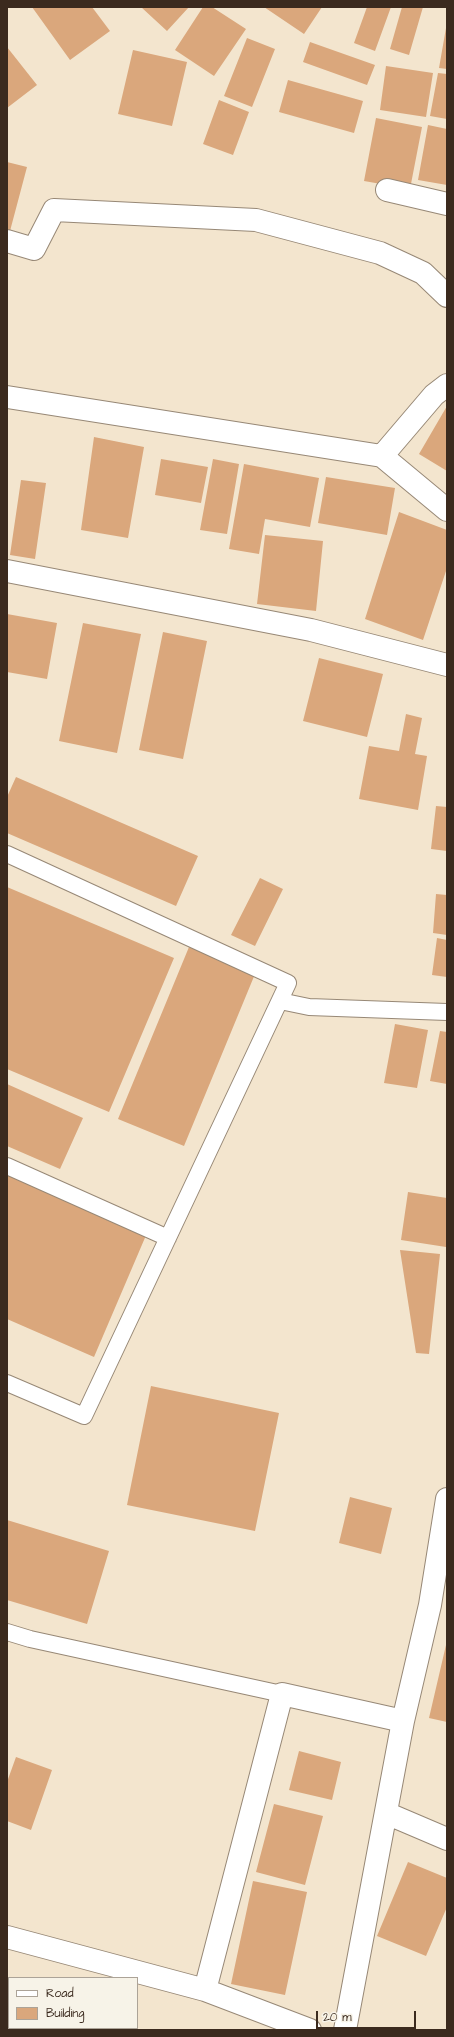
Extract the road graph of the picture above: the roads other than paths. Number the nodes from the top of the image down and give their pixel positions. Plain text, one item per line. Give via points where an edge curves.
1 (387, 190) dead end
2 (447, 204) edge
3 (7, 241) edge
4 (447, 296) edge
5 (447, 385) edge
6 (7, 397) edge
7 (382, 456) junction
8 (447, 510) edge
9 (7, 571) edge
10 (447, 665) edge
11 (7, 854) edge
12 (280, 1001) junction
13 (447, 1012) edge
14 (7, 1166) edge
15 (168, 1238) junction
16 (7, 1383) edge
17 (447, 1499) edge
18 (438, 1608) edge
19 (7, 1632) edge
20 (282, 1694) junction
21 (403, 1721) junction
22 (386, 1814) junction
23 (447, 1840) edge
24 (7, 1937) edge
25 (205, 1990) junction
26 (353, 2027) edge
27 (310, 2030) edge

1 - 2 street
3 - 4 street via 34,249 54,210 256,220 380,253 423,273
5 - 7 street via 434,395
6 - 7 street
7 - 8 street
9 - 10 street via 311,630
11 - 12 lane via 288,983
12 - 13 lane via 309,1007
12 - 15 lane
14 - 15 lane
15 - 16 lane via 84,1416
17 - 18 street
18 - 21 street
19 - 20 lane
20 - 21 street
20 - 25 street
21 - 22 street
22 - 23 street
22 - 26 street
24 - 25 street
25 - 27 street

